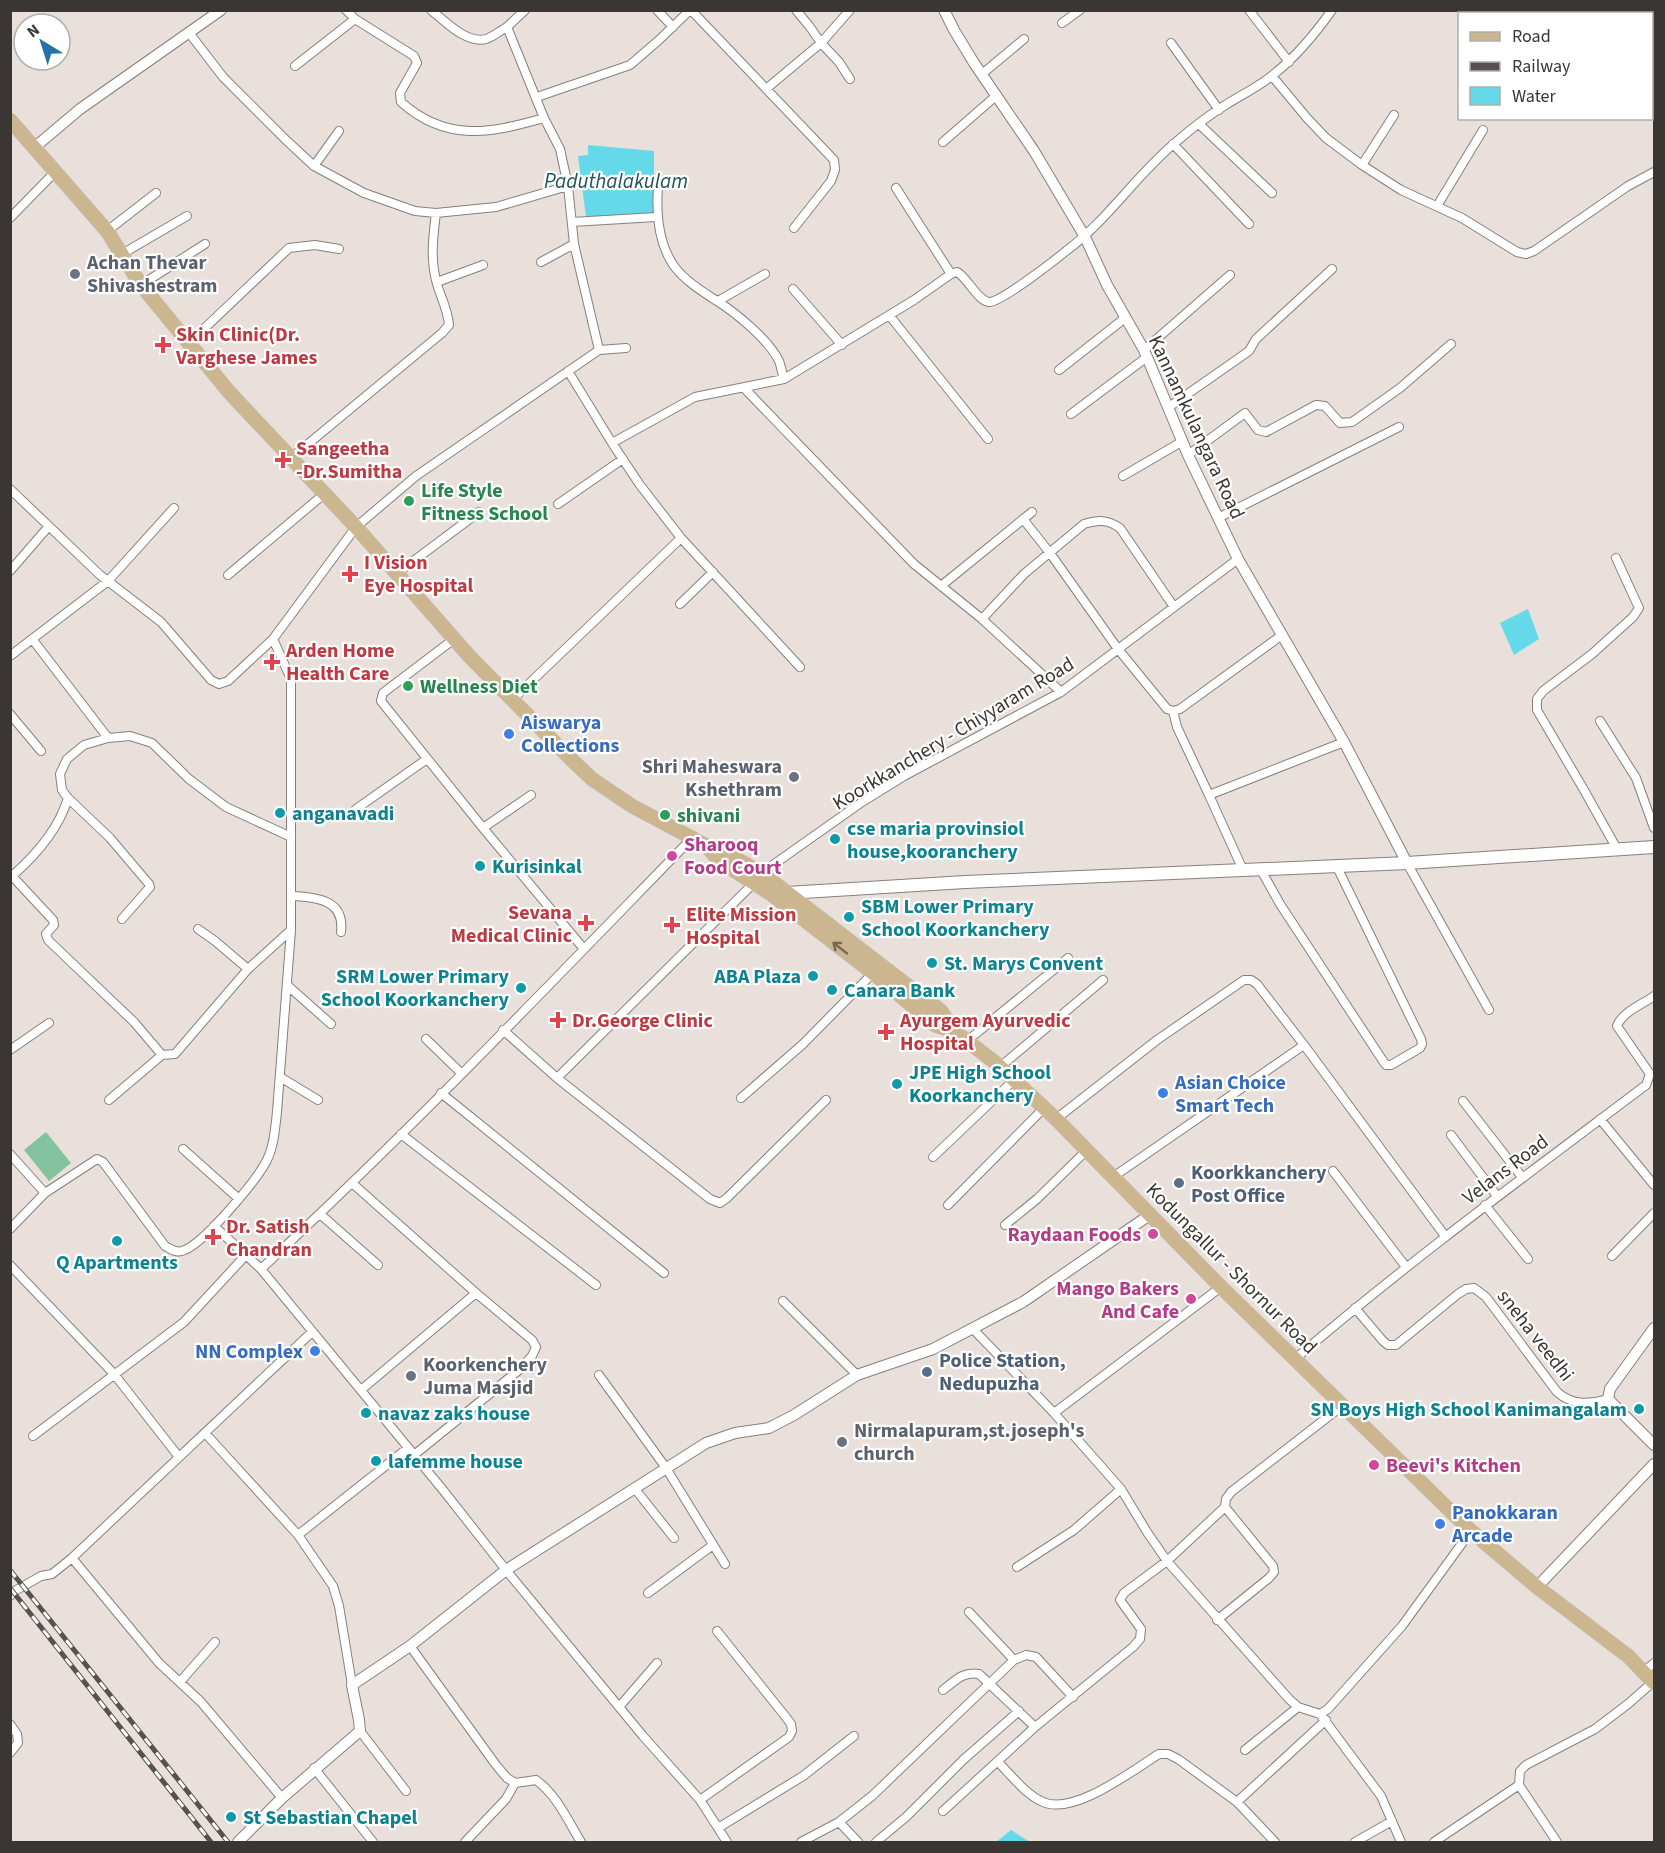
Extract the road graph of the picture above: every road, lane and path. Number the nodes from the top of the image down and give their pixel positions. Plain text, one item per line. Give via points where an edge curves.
1 (221, 10) edge
2 (346, 10) edge
3 (431, 10) edge
4 (525, 10) edge
5 (657, 10) edge
6 (691, 10) edge
7 (795, 10) edge
8 (850, 10) edge
9 (944, 10) edge
10 (1080, 10) edge
11 (1249, 10) edge
12 (1332, 10) edge
13 (355, 19) junction
14 (1062, 23) dead end
15 (507, 27) junction
16 (674, 27) junction
17 (190, 34) junction
18 (1024, 39) dead end
19 (1171, 43) dead end
20 (821, 44) junction
21 (1289, 62) junction
22 (296, 66) dead end
23 (982, 74) junction
24 (1272, 76) junction
25 (850, 79) dead end
26 (766, 89) junction
27 (997, 95) junction
28 (537, 97) junction
29 (1219, 110) junction
30 (1394, 115) dead end
31 (544, 118) junction
32 (10, 120) edge
33 (1199, 124) junction
34 (1484, 130) dead end
35 (339, 131) dead end
36 (943, 142) dead end
37 (1173, 144) junction
38 (34, 147) junction
39 (1362, 165) junction
40 (314, 166) junction
41 (55, 172) junction
42 (1654, 172) edge
43 (568, 186) junction
44 (658, 187) dead end
45 (896, 189) dead end
46 (156, 193) dead end
47 (1272, 194) dead end
48 (1437, 206) junction
49 (436, 213) junction
50 (187, 216) dead end
51 (656, 217) junction
52 (10, 218) edge
53 (572, 222) junction
54 (1249, 224) dead end
55 (794, 228) dead end
56 (107, 231) junction
57 (1085, 237) junction
58 (205, 244) dead end
59 (574, 244) junction
60 (339, 249) dead end
61 (122, 254) junction
62 (542, 262) dead end
63 (483, 265) dead end
64 (1332, 269) dead end
65 (765, 274) dead end
66 (951, 274) junction
67 (1230, 275) dead end
68 (437, 282) junction
69 (141, 285) junction
70 (793, 289) dead end
71 (718, 301) junction
72 (889, 315) junction
73 (1125, 318) junction
74 (189, 343) junction
75 (1451, 344) dead end
76 (842, 345) junction
77 (626, 348) dead end
78 (599, 350) junction
79 (1146, 353) junction
80 (1059, 370) dead end
81 (568, 371) junction
82 (784, 379) junction
83 (744, 388) junction
84 (1169, 407) junction
85 (1071, 414) dead end
86 (1399, 427) dead end
87 (988, 439) dead end
88 (1183, 441) junction
89 (612, 443) junction
90 (1188, 455) junction
91 (291, 458) junction
92 (623, 459) junction
93 (1123, 476) dead end
94 (10, 489) edge
95 (324, 494) junction
96 (558, 504) dead end
97 (174, 508) dead end
98 (478, 512) dead end
99 (1032, 512) dead end
100 (1218, 518) junction
101 (1023, 519) junction
102 (50, 526) junction
103 (356, 526) junction
104 (681, 538) junction
105 (1050, 553) junction
106 (1616, 558) dead end
107 (1238, 559) junction
108 (10, 571) edge
109 (712, 573) junction
110 (396, 574) junction
111 (228, 575) dead end
112 (108, 581) junction
113 (941, 586) junction
114 (680, 604) dead end
115 (1174, 607) junction
116 (982, 619) junction
117 (1282, 635) junction
118 (273, 639) junction
119 (454, 639) junction
120 (33, 640) junction
121 (1118, 649) junction
122 (10, 656) edge
123 (800, 667) dead end
124 (1061, 692) junction
125 (512, 700) junction
126 (1173, 711) junction
127 (10, 714) edge
128 (1600, 721) dead end
129 (108, 738) junction
130 (1344, 742) junction
131 (41, 752) dead end
132 (427, 759) junction
133 (531, 795) dead end
134 (1209, 795) junction
135 (68, 798) junction
136 (356, 809) dead end
137 (483, 828) junction
138 (1654, 828) edge
139 (291, 837) junction
140 (692, 838) junction
141 (1654, 847) edge
142 (1617, 849) junction
143 (1407, 863) junction
144 (1336, 867) junction
145 (1243, 870) junction
146 (1261, 870) junction
147 (11, 875) edge
148 (762, 875) junction
149 (787, 893) junction
150 (292, 896) junction
151 (122, 920) dead end
152 (198, 929) dead end
153 (291, 930) junction
154 (341, 932) dead end
155 (584, 949) junction
156 (1068, 958) dead end
157 (248, 969) junction
158 (873, 973) junction
159 (1103, 980) dead end
160 (287, 985) junction
161 (1654, 996) edge
162 (1489, 1010) dead end
163 (49, 1023) dead end
164 (331, 1024) dead end
165 (503, 1030) junction
166 (954, 1031) junction
167 (426, 1039) dead end
168 (967, 1041) junction
169 (1304, 1045) junction
170 (10, 1050) edge
171 (162, 1055) junction
172 (1000, 1067) junction
173 (461, 1073) junction
174 (1652, 1075) edge
175 (280, 1077) junction
176 (557, 1078) junction
177 (1014, 1080) junction
178 (441, 1094) junction
179 (741, 1098) dead end
180 (109, 1100) dead end
181 (318, 1100) dead end
182 (826, 1100) dead end
183 (1463, 1101) dead end
184 (1044, 1108) junction
185 (1056, 1119) junction
186 (1600, 1119) junction
187 (401, 1134) junction
188 (1451, 1135) dead end
189 (183, 1149) dead end
190 (1087, 1150) junction
191 (10, 1154) edge
192 (933, 1157) dead end
193 (1333, 1171) dead end
194 (1113, 1177) junction
195 (1521, 1178) junction
196 (352, 1183) junction
197 (1654, 1185) edge
198 (45, 1193) junction
199 (1497, 1196) junction
200 (238, 1199) junction
201 (948, 1205) dead end
202 (1485, 1205) junction
203 (1654, 1213) edge
204 (320, 1214) junction
205 (1151, 1214) junction
206 (1005, 1225) dead end
207 (214, 1226) junction
208 (10, 1229) edge
209 (1445, 1236) junction
210 (246, 1255) junction
211 (1612, 1256) dead end
212 (1528, 1259) dead end
213 (10, 1265) edge
214 (378, 1265) dead end
215 (1406, 1268) junction
216 (261, 1269) junction
217 (664, 1273) dead end
218 (596, 1285) dead end
219 (1221, 1287) junction
220 (476, 1293) junction
221 (783, 1301) dead end
222 (1355, 1308) junction
223 (1654, 1328) edge
224 (973, 1329) junction
225 (312, 1332) junction
226 (1295, 1359) junction
227 (114, 1374) junction
228 (599, 1375) dead end
229 (857, 1375) junction
230 (362, 1390) junction
231 (1608, 1399) junction
232 (1342, 1406) junction
233 (1054, 1413) junction
234 (205, 1433) junction
235 (33, 1436) dead end
236 (1654, 1445) edge
237 (411, 1451) junction
238 (179, 1457) junction
239 (1654, 1464) edge
240 (666, 1468) junction
241 (635, 1489) junction
242 (1121, 1489) junction
243 (1225, 1507) junction
244 (1471, 1531) junction
245 (298, 1535) junction
246 (674, 1538) dead end
247 (713, 1545) junction
248 (72, 1558) junction
249 (1167, 1561) junction
250 (725, 1564) dead end
251 (1017, 1567) dead end
252 (506, 1570) junction
253 (1537, 1587) junction
254 (648, 1593) dead end
255 (10, 1596) edge
256 (969, 1612) dead end
257 (1217, 1620) junction
258 (717, 1631) dead end
259 (215, 1642) dead end
260 (410, 1646) junction
261 (1014, 1660) junction
262 (657, 1663) dead end
263 (1651, 1675) edge
264 (180, 1682) junction
265 (989, 1683) junction
266 (352, 1685) junction
267 (943, 1690) dead end
268 (1073, 1696) junction
269 (619, 1707) junction
270 (1298, 1707) junction
271 (1019, 1712) junction
272 (1323, 1717) junction
273 (10, 1724) edge
274 (1035, 1727) junction
275 (360, 1731) junction
276 (854, 1736) dead end
277 (1245, 1750) dead end
278 (10, 1753) edge
279 (998, 1762) junction
280 (314, 1768) junction
281 (515, 1783) junction
282 (1519, 1785) junction
283 (406, 1791) dead end
284 (282, 1798) junction
285 (700, 1800) junction
286 (1237, 1802) junction
287 (943, 1810) dead end
288 (1392, 1821) junction
289 (839, 1822) junction
290 (718, 1828) junction
291 (238, 1842) edge
292 (373, 1842) edge
293 (465, 1842) edge
294 (581, 1842) edge
295 (727, 1842) edge
296 (801, 1842) edge
297 (858, 1842) edge
298 (876, 1842) edge
299 (1275, 1842) edge
300 (1355, 1842) edge
301 (1401, 1842) edge
302 (1434, 1842) edge
303 (1557, 1842) edge

1 - 17 street
2 - 13 street
3 - 15 street via 461,34 476,39 486,39
4 - 15 street
5 - 16 street
6 - 16 street
6 - 26 street
7 - 20 street
8 - 20 street
9 - 23 street, Kannamkulangara Road
10 - 14 street
11 - 21 street
12 - 21 street
13 - 22 street
13 - 31 street via 414,56 417,63 399,93 401,102 442,127 501,130
15 - 28 street
16 - 28 street via 630,65
17 - 38 street via 80,109
17 - 40 street via 223,77
18 - 23 street
19 - 29 street
20 - 25 street
20 - 26 street
21 - 24 street
23 - 27 street, Kannamkulangara Road
24 - 29 street
24 - 39 street via 1326,138
26 - 55 street via 834,160 831,181
27 - 36 street
27 - 57 street, Kannamkulangara Road
28 - 31 street
29 - 33 street
30 - 39 street
31 - 43 street via 560,150
32 - 38 main road
33 - 37 street
33 - 47 street
34 - 48 street
35 - 40 street
37 - 54 street
37 - 57 street
38 - 41 main road
39 - 48 street via 1401,190
40 - 49 street via 364,193 415,211
41 - 52 street
41 - 56 main road
42 - 48 street via 1526,254
43 - 49 street via 496,207
43 - 53 street
44 - 51 street
45 - 66 street
46 - 56 street
49 - 68 street via 431,254
50 - 61 street
51 - 53 street
51 - 71 street via 674,267
53 - 59 street
56 - 61 main road
57 - 66 street via 991,302 981,298 962,275
57 - 73 street, Kannamkulangara Road
58 - 69 street
59 - 62 street
59 - 78 street
60 - 74 street via 315,245 290,248
61 - 69 main road
63 - 68 street
64 - 84 street via 1256,339 1249,351
65 - 71 street
66 - 72 street
67 - 79 street
68 - 91 street via 449,325
69 - 74 main road
70 - 76 street
71 - 82 street via 773,350
72 - 76 street
72 - 87 street
73 - 79 street, Kannamkulangara Road
73 - 80 street
74 - 91 main road
75 - 90 street via 1352,422 1340,423 1325,406 1316,405 1266,432 1258,430 1245,413
76 - 82 street
77 - 78 street
78 - 81 street
79 - 84 street, Kannamkulangara Road
79 - 85 street
81 - 89 street
81 - 103 street via 416,476
82 - 83 street
83 - 89 street via 695,397
83 - 113 street
84 - 88 street, Kannamkulangara Road
86 - 100 street
88 - 90 street, Kannamkulangara Road
88 - 93 street
89 - 92 street
90 - 100 street, Kannamkulangara Road
91 - 95 main road
92 - 96 street
92 - 104 street
94 - 102 street
95 - 103 main road
95 - 111 street
97 - 112 street
98 - 110 street
99 - 101 street
100 - 107 street, Kannamkulangara Road
101 - 105 street
101 - 113 street
102 - 108 street
102 - 112 street
103 - 110 main road
103 - 118 street
104 - 109 street
104 - 125 street
105 - 115 street via 1084,524 1109,521 1120,528
105 - 116 street via 1024,574
105 - 121 street
106 - 142 street via 1639,608 1592,654 1544,691 1537,699 1536,710
107 - 115 street, Koorkkanchery - Chiyyaram Road
107 - 117 street, Kannamkulangara Road
109 - 114 street
109 - 123 street
110 - 119 main road
112 - 118 street via 161,622 211,680 219,684 228,681
112 - 120 street
113 - 116 street
115 - 121 street, Koorkkanchery - Chiyyaram Road
116 - 124 street
117 - 126 street via 1180,710
117 - 130 street, Kannamkulangara Road
118 - 139 street via 291,679
119 - 125 main road
119 - 132 street via 383,693 381,701
120 - 122 street
120 - 129 street
121 - 124 street, Koorkkanchery - Chiyyaram Road
121 - 126 street
124 - 148 street, Koorkkanchery - Chiyyaram Road via 904,776
125 - 140 main road via 592,779
126 - 134 street via 1176,727
127 - 131 street
128 - 138 street via 1636,778
129 - 135 street via 84,744 67,759 60,774 62,790
129 - 139 street via 130,736 152,743 189,779 226,807
130 - 134 street
130 - 143 street, Kannamkulangara Road
132 - 136 street
132 - 137 street
133 - 137 street
134 - 145 street
135 - 147 street via 50,834 22,868
135 - 151 street via 110,838 149,884
137 - 155 street
139 - 150 street
140 - 148 main road
140 - 155 street
141 - 142 main road
142 - 143 main road
143 - 144 main road
143 - 162 street
144 - 146 main road
144 - 146 street via 1421,1039 1420,1048 1391,1065 1383,1061
145 - 146 main road
145 - 149 main road
147 - 171 street via 53,920 54,925 46,934 48,940
148 - 149 main road
158 -> 148 main road, Kodungallur - Shornur Road via 771,894
148 - 176 street, Koorkkanchery - Chiyyaram Road
149 - 166 main road via 941,1011
150 - 153 street
150 - 154 street via 319,898 335,909 343,920
152 - 157 street
153 - 157 street
153 - 160 street
155 - 165 street
156 - 168 street
157 - 171 street via 175,1054
158 - 166 main road, Kodungallur - Shornur Road via 934,1025
158 - 179 street via 803,1044
159 - 172 street
160 - 164 street
160 - 175 street
161 - 174 street, Velans Road via 1624,1016 1617,1026
163 - 170 street
165 - 173 street
165 - 176 street
166 - 168 main road, Kodungallur - Shornur Road
167 - 173 street
168 - 172 main road, Kodungallur - Shornur Road
169 - 185 street via 1257,984 1244,980 1157,1040
169 - 194 street
169 - 209 street
171 - 180 street
172 - 177 main road, Kodungallur - Shornur Road
173 - 178 street
174 - 186 street, Velans Road via 1646,1085
175 - 181 street
175 - 200 street via 273,1144 266,1162
176 - 182 street via 720,1203
177 - 184 main road, Kodungallur - Shornur Road
177 - 192 street
178 - 187 street
178 - 217 street
183 - 195 street
184 - 185 main road, Kodungallur - Shornur Road
184 - 201 street
185 - 190 main road, Kodungallur - Shornur Road
186 - 195 street, Velans Road
186 - 197 street
187 - 196 street
187 - 218 street
188 - 199 street
189 - 200 street
190 - 194 main road, Kodungallur - Shornur Road
190 - 206 street
191 - 198 street
193 - 215 street
194 - 205 main road, Kodungallur - Shornur Road
195 - 199 street, Velans Road
196 - 204 street
196 - 220 street
198 - 207 street via 97,1160 103,1162 165,1246 176,1252 185,1250
198 - 208 street
199 - 202 street, Velans Road
200 - 207 street
202 - 209 street, Velans Road
202 - 212 street
203 - 211 street
204 - 214 street
204 - 216 street
205 - 219 main road, Kodungallur - Shornur Road
205 - 224 street via 1023,1302
207 - 210 street
209 - 215 street, Velans Road
210 - 216 street
210 - 227 street via 184,1322
213 - 227 street
215 - 222 street, Velans Road
216 - 225 street
219 - 226 main road, Kodungallur - Shornur Road
219 - 233 street
220 - 230 street
220 - 237 street via 536,1347 519,1370
221 - 229 street
222 - 226 street, Velans Road
222 - 231 street, sneha veedhi via 1383,1341 1396,1345 1458,1294 1474,1288 1486,1297 1566,1400 1593,1403
223 - 231 street via 1610,1389
224 - 229 street via 933,1349
224 - 233 street
225 - 230 street
225 - 234 street
226 - 232 main road, Kodungallur - Shornur Road
227 - 235 street
227 - 238 street
228 - 240 street
229 - 240 street via 769,1428 735,1433 706,1443
230 - 237 street
231 - 236 street
232 - 243 street via 1231,1492
232 - 244 main road, Kodungallur - Shornur Road
233 - 242 street
234 - 238 street
234 - 245 street
237 - 245 street
237 - 252 street
238 - 248 street
239 - 253 street
240 - 241 street
240 - 247 street
241 - 246 street
241 - 252 street
242 - 249 street
242 - 251 street via 1074,1530
243 - 249 street
243 - 257 street via 1274,1572
244 - 253 main road, Kodungallur - Shornur Road
244 - 272 street via 1402,1626
245 - 266 street via 333,1586
247 - 250 street
247 - 254 street
248 - 255 street via 52,1574 40,1576
248 - 264 street
249 - 257 street
249 - 268 street via 1120,1599 1141,1629 1140,1639
252 - 260 street
252 - 269 street
253 - 263 main road, Kodungallur - Shornur Road
256 - 261 street
257 - 270 street
258 - 285 street via 791,1724 792,1731
259 - 264 street
260 - 266 street
260 - 281 street via 496,1766
261 - 265 street
261 - 268 street via 1026,1655 1036,1657
262 - 269 street
263 - 282 street via 1628,1704 1595,1729 1526,1765 1520,1771
264 - 284 street
265 - 267 street via 971,1672
265 - 271 street
265 - 289 street via 872,1796
266 - 275 street
268 - 274 street
269 - 285 street
270 - 272 street
270 - 277 street
271 - 274 street
271 - 298 street
272 - 286 street
272 - 288 street via 1381,1796
273 - 278 street via 18,1743
274 - 279 street
275 - 280 street
275 - 283 street
276 - 290 street via 802,1776
279 - 286 street via 1029,1793 1058,1805 1076,1802 1159,1754 1168,1754
279 - 287 street
280 - 284 street
280 - 292 street
281 - 293 street via 506,1799
281 - 294 street via 536,1780 544,1786
282 - 302 street
282 - 303 street
284 - 291 street
285 - 290 street
286 - 299 street
288 - 300 street
288 - 301 street
289 - 296 street
289 - 297 street
290 - 295 street

